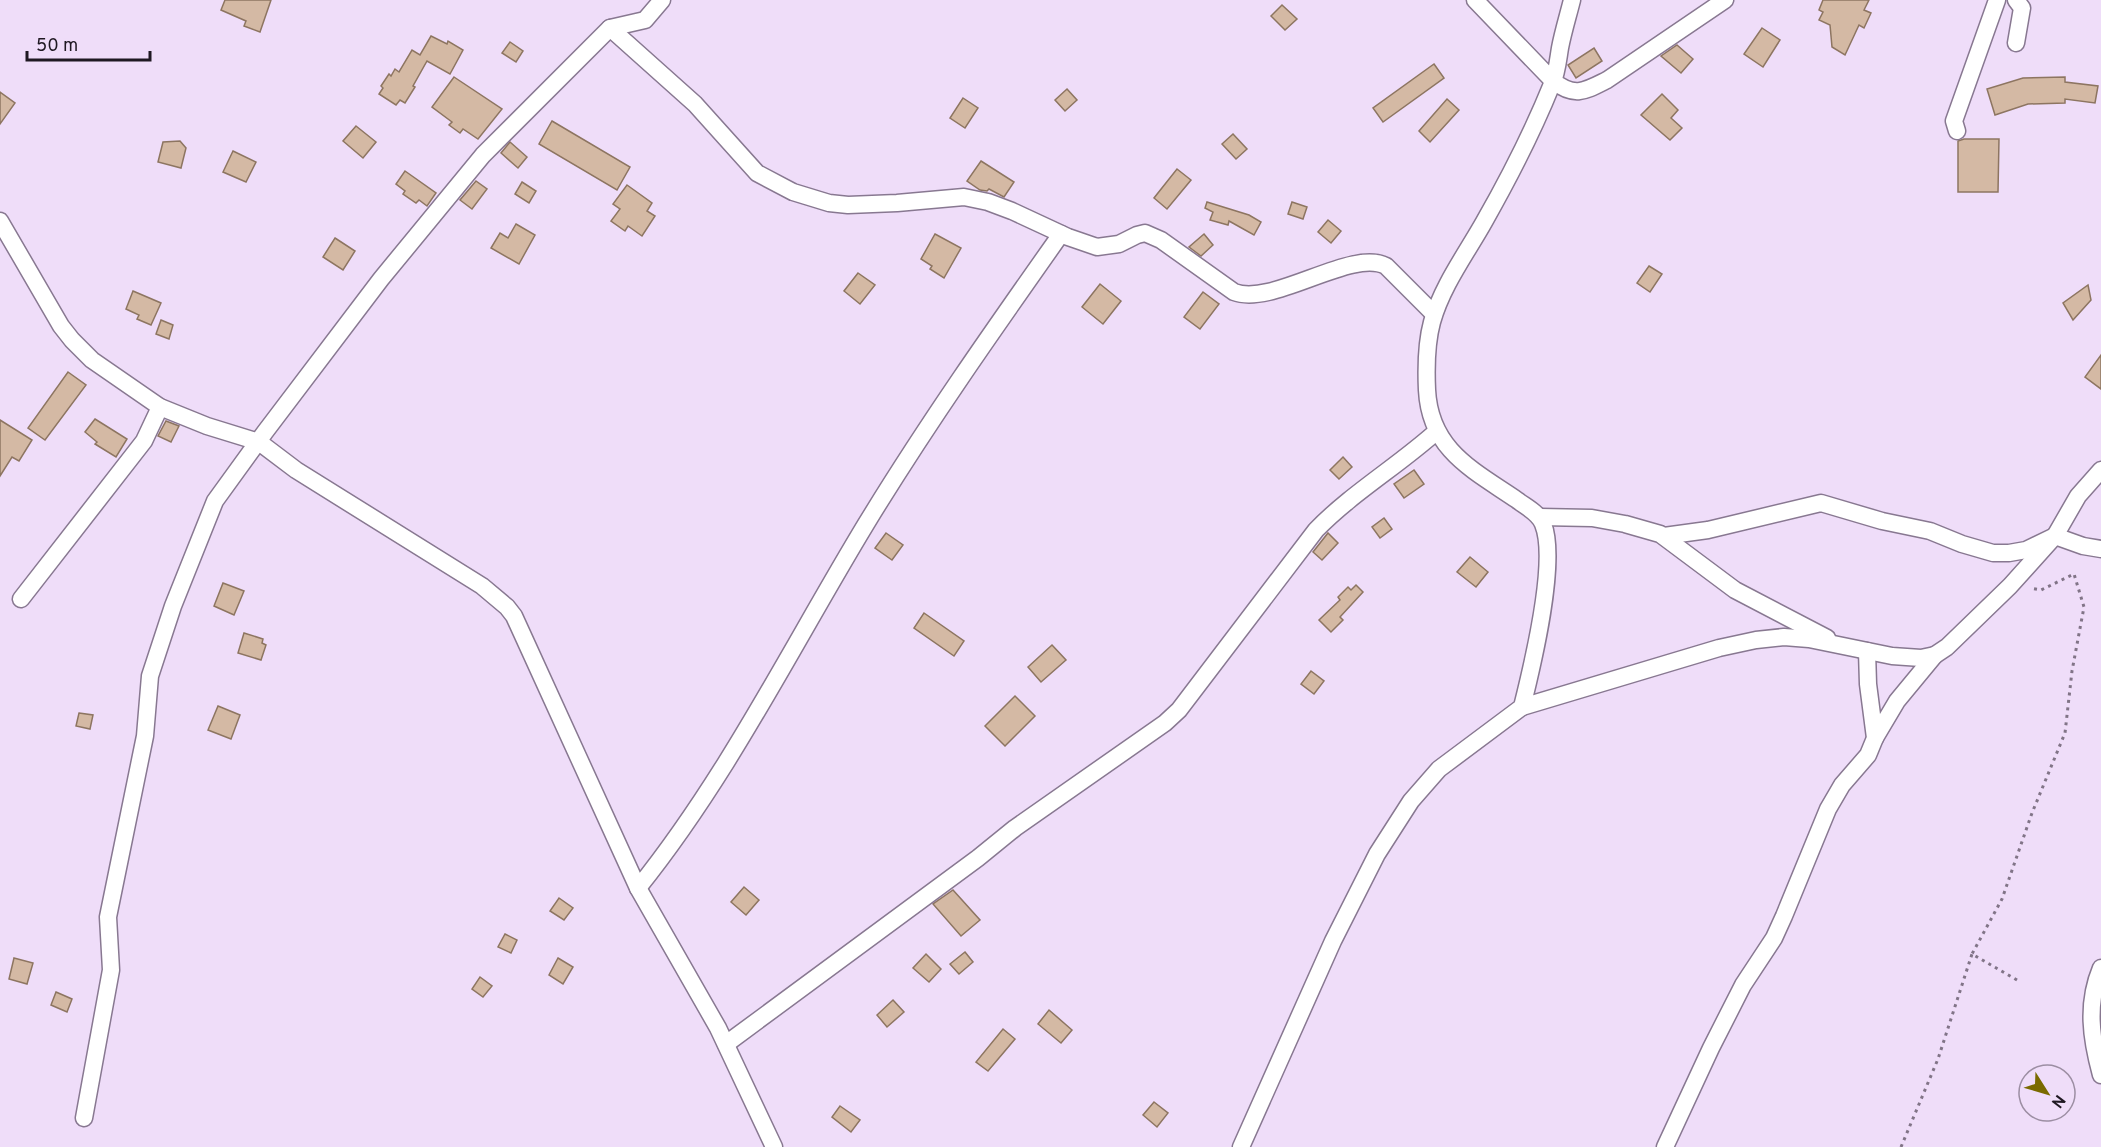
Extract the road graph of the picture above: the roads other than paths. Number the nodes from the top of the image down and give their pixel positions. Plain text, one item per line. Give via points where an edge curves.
1 (662, 0) edge
2 (1475, 0) edge
3 (1572, 0) edge
4 (1725, 0) edge
5 (1997, 0) edge
6 (2016, 0) edge
7 (610, 28) junction
8 (2016, 43) dead end
9 (1553, 81) junction
10 (1957, 131) dead end
11 (0, 221) edge
12 (1061, 234) junction
13 (1434, 314) junction
14 (160, 407) junction
15 (1437, 431) junction
16 (259, 442) junction
17 (2101, 470) edge
18 (1540, 517) junction
19 (1664, 536) junction
20 (2055, 536) junction
21 (2101, 549) edge
22 (21, 599) dead end
23 (1838, 645) junction
24 (1867, 651) junction
25 (1935, 655) junction
26 (1522, 707) junction
27 (1875, 738) junction
28 (638, 888) junction
29 (2101, 968) edge
30 (726, 1044) junction
31 (2101, 1075) edge
32 (84, 1118) dead end
33 (774, 1147) edge
34 (1242, 1147) edge
35 (1665, 1147) edge

1 - 7 street via 645,20
2 - 9 street
3 - 9 street
4 - 9 street via 1637,62 1588,90 1564,90
5 - 10 street via 1954,121
6 - 8 street via 2022,8
7 - 12 street via 695,104 757,173 783,188 848,205 964,198 988,202
7 - 16 street via 483,155 381,279
9 - 13 street via 1502,189
11 - 14 street via 72,340 92,360
12 - 13 street via 1097,247 1119,244 1145,233 1152,235 1243,296 1379,262
12 - 28 street via 918,440 736,746
13 - 15 street via 1428,343 1427,390
14 - 16 street
14 - 22 street via 144,441
15 - 18 street via 1467,464
15 - 30 street via 1335,510 1316,530 1179,710 1165,723 1015,828
16 - 28 street via 296,470 482,586 507,607 541,671
16 - 32 street via 215,501 150,676 144,736 108,917 111,970
17 - 20 street via 2078,496
18 - 19 street via 1592,518
18 - 26 street via 1547,535 1548,567
19 - 20 street via 1708,530 1821,502 1930,531 1993,553 2026,550
19 - 23 street via 1735,590
20 - 21 street
20 - 25 street via 2010,586
23 - 24 street
23 - 26 street via 1785,637 1756,640
24 - 25 street via 1908,658
24 - 27 street
25 - 27 street via 1897,701
26 - 34 street via 1439,769 1387,837 1332,941
27 - 35 street via 1868,755 1828,808 1779,927 1710,1048
28 - 30 street
29 - 31 street via 2090,1020
30 - 33 street

